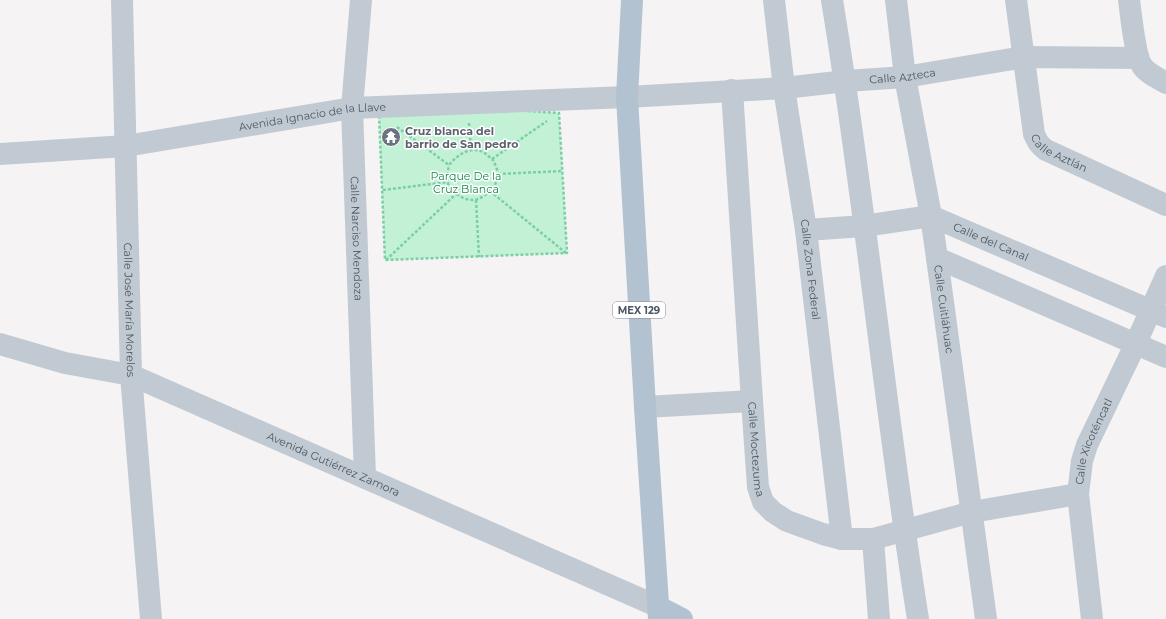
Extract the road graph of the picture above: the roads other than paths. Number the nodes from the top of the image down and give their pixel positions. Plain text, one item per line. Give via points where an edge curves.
1 (122, 0) edge
2 (361, 0) edge
3 (632, 0) edge
4 (774, 0) edge
5 (832, 0) edge
6 (896, 0) edge
7 (1016, 0) edge
8 (1129, 0) edge
9 (1024, 58) junction
10 (1138, 58) junction
11 (905, 77) junction
12 (846, 81) junction
13 (1166, 83) edge
14 (784, 88) junction
15 (732, 90) junction
16 (627, 97) junction
17 (352, 108) junction
18 (126, 146) junction
19 (0, 154) edge
20 (1166, 205) edge
21 (931, 216) junction
22 (864, 226) junction
23 (806, 230) junction
24 (938, 258) junction
25 (1166, 276) edge
26 (1159, 313) edge
27 (0, 344) edge
28 (1136, 344) junction
29 (1166, 357) edge
30 (131, 375) junction
31 (752, 401) junction
32 (645, 407) junction
33 (365, 478) junction
34 (1078, 494) junction
35 (972, 512) junction
36 (904, 531) junction
37 (842, 539) junction
38 (873, 539) junction
39 (659, 613) edge
40 (151, 619) edge
41 (682, 619) edge
42 (879, 619) edge
43 (918, 619) edge
44 (986, 619) edge
45 (1092, 619) edge

1 - 18 street, Calle José María Morelos
2 - 17 street, Calle Narciso Mendoza
3 - 16 main road, MEX 129
4 - 14 street, Calle Zona Federal
5 - 12 street
6 - 11 street, Calle Cuitláhuac
7 - 9 street, Calle Aztlán
8 - 10 street
9 - 10 street, Calle Azteca
9 - 11 street, Calle Azteca
9 - 20 street, Calle Aztlán via 1034,134 1041,147
10 - 13 street via 1142,67
11 - 12 street, Calle Azteca
11 - 21 street, Calle Cuitláhuac
12 - 14 street, Calle Azteca
12 - 22 street
14 - 15 street, Calle Azteca
14 - 23 street, Calle Zona Federal
15 - 16 street, Calle Azteca
15 - 31 street, Calle Moctezuma
16 - 17 street, Avenida Ignacio de la Llave
16 - 32 main road, MEX 129
17 - 18 street, Avenida Ignacio de la Llave
17 - 33 street, Calle Narciso Mendoza
18 - 19 street, Avenida Ignacio de la Llave
18 - 30 street, Calle José María Morelos
21 - 22 street
21 - 24 street, Calle Cuitláhuac
21 - 26 street, Calle del Canal
22 - 23 street
22 - 36 street
23 - 37 street, Calle Zona Federal
24 - 28 street
24 - 35 street, Calle Cuitláhuac
25 - 26 street, Calle Xicoténcatl
26 - 28 street, Calle Xicoténcatl
27 - 30 street, Avenida Gutiérrez Zamora via 65,363
28 - 29 street
28 - 34 street, Calle Xicoténcatl via 1084,452
30 - 33 street, Avenida Gutiérrez Zamora
30 - 40 street, Calle José María Morelos
31 - 32 street
31 - 37 street, Calle Moctezuma via 758,487 763,502 787,521
32 - 39 main road, MEX 129
33 - 39 street, Avenida Gutiérrez Zamora
34 - 35 street, Calle Moctezuma
34 - 45 street, Calle Xicoténcatl
35 - 36 street, Calle Moctezuma
35 - 44 street, Calle Cuitláhuac
36 - 38 street, Calle Moctezuma
36 - 43 street
37 - 38 street, Calle Moctezuma
38 - 42 street
39 - 41 main road

